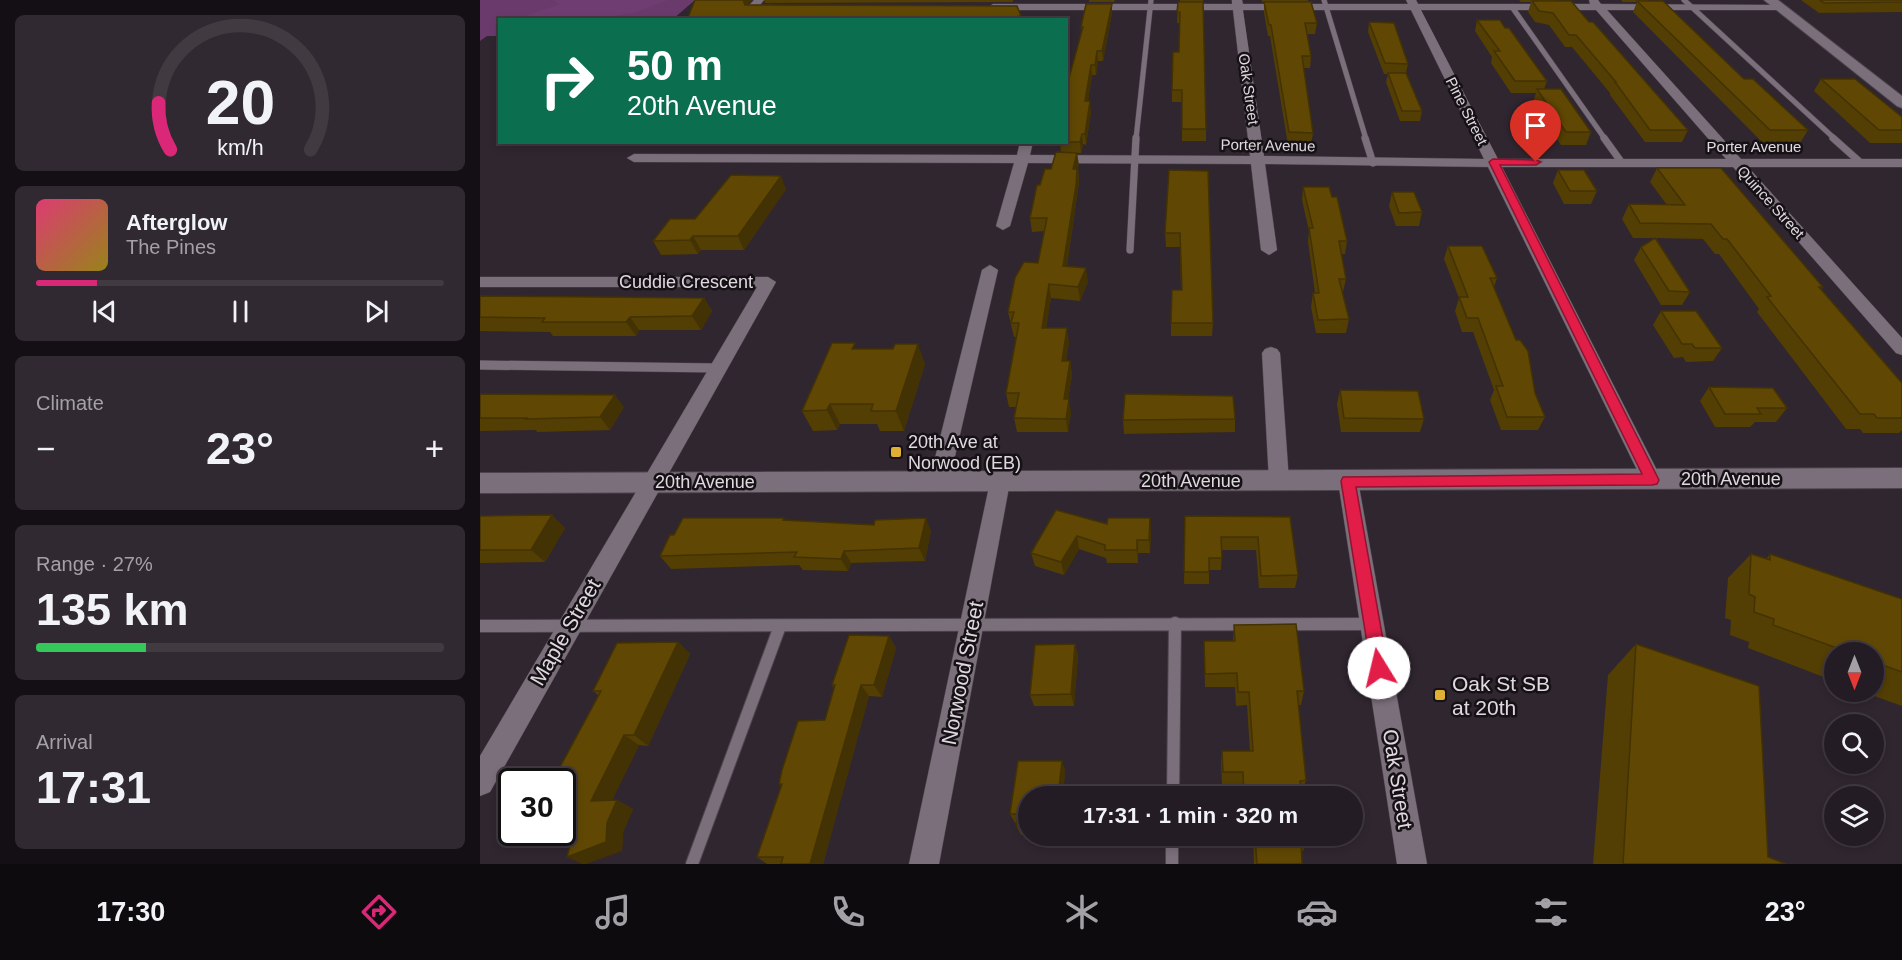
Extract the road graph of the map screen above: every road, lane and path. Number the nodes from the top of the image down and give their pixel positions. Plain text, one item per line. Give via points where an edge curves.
1 (759, 0) edge
2 (1067, 3) edge
3 (1151, 3) edge
4 (1237, 3) edge
5 (1325, 3) edge
6 (1412, 3) edge
7 (1595, 3) edge
8 (1775, 3) edge
9 (1005, 4) edge
10 (1688, 4) edge
11 (1512, 7) junction
12 (787, 8) edge
13 (982, 8) edge
14 (1063, 18) edge
15 (1902, 103) edge
16 (1026, 144) edge
17 (634, 158) dead end
18 (1258, 160) junction
19 (1022, 161) junction
20 (1134, 161) junction
21 (1493, 162) junction
22 (1736, 162) junction
23 (1622, 163) junction
24 (1860, 163) junction
25 (1902, 163) edge
26 (1373, 164) junction
27 (1003, 226) dead end
28 (1130, 250) dead end
29 (1269, 250) dead end
30 (990, 270) dead end
31 (480, 282) edge
32 (1902, 349) edge
33 (1271, 353) dead end
34 (480, 364) edge
35 (718, 368) junction
36 (1902, 478) edge
37 (1652, 480) junction
38 (1279, 481) junction
39 (1348, 481) junction
40 (651, 482) junction
41 (939, 482) junction
42 (1000, 482) junction
43 (480, 483) edge
44 (1175, 622) junction
45 (972, 623) junction
46 (1372, 624) junction
47 (480, 626) edge
48 (569, 626) junction
49 (780, 626) junction
50 (480, 782) edge
51 (1173, 786) edge
52 (1172, 846) edge
53 (692, 864) edge
54 (924, 864) edge
55 (1172, 864) edge
56 (1412, 864) edge

1 - 12 street via 752,8
2 - 3 street
2 - 9 street
2 - 14 street
3 - 4 street
3 - 20 lane
4 - 5 street
4 - 18 street, Oak Street
5 - 6 street
5 - 26 lane
6 - 11 street
6 - 21 street, Pine Street
7 - 10 street
7 - 11 street
7 - 22 street, Quince Street
8 - 10 street
8 - 15 street
9 - 13 street
10 - 24 lane
11 - 23 lane
16 - 19 street
17 - 19 street, Porter Avenue
18 - 20 street, Porter Avenue
18 - 26 street, Porter Avenue
18 - 29 street, Oak Street
19 - 20 street, Porter Avenue
19 - 27 street
20 - 28 lane
21 - 23 street, Porter Avenue
21 - 26 street, Porter Avenue
21 - 37 street, Pine Street
22 - 23 street, Porter Avenue
22 - 24 street, Porter Avenue
22 - 32 street, Quince Street
24 - 25 street, Porter Avenue
30 - 41 street
31 - 35 street, Cuddie Crescent via 768,282
33 - 38 street
34 - 35 lane
35 - 40 street, Cuddie Crescent
36 - 37 street, 20th Avenue
37 - 39 street, 20th Avenue
38 - 39 street, 20th Avenue
38 - 42 street, 20th Avenue
39 - 46 street, Oak Street
40 - 41 street, 20th Avenue
40 - 43 street, 20th Avenue
40 - 48 street, Maple Street
41 - 42 street, 20th Avenue
42 - 45 street, Norwood Street
44 - 45 lane
44 - 46 lane
44 - 51 lane
45 - 49 lane
45 - 54 street, Norwood Street
46 - 56 street, Oak Street
47 - 48 lane
48 - 49 lane
48 - 50 street, Maple Street
49 - 53 lane
52 - 55 lane

